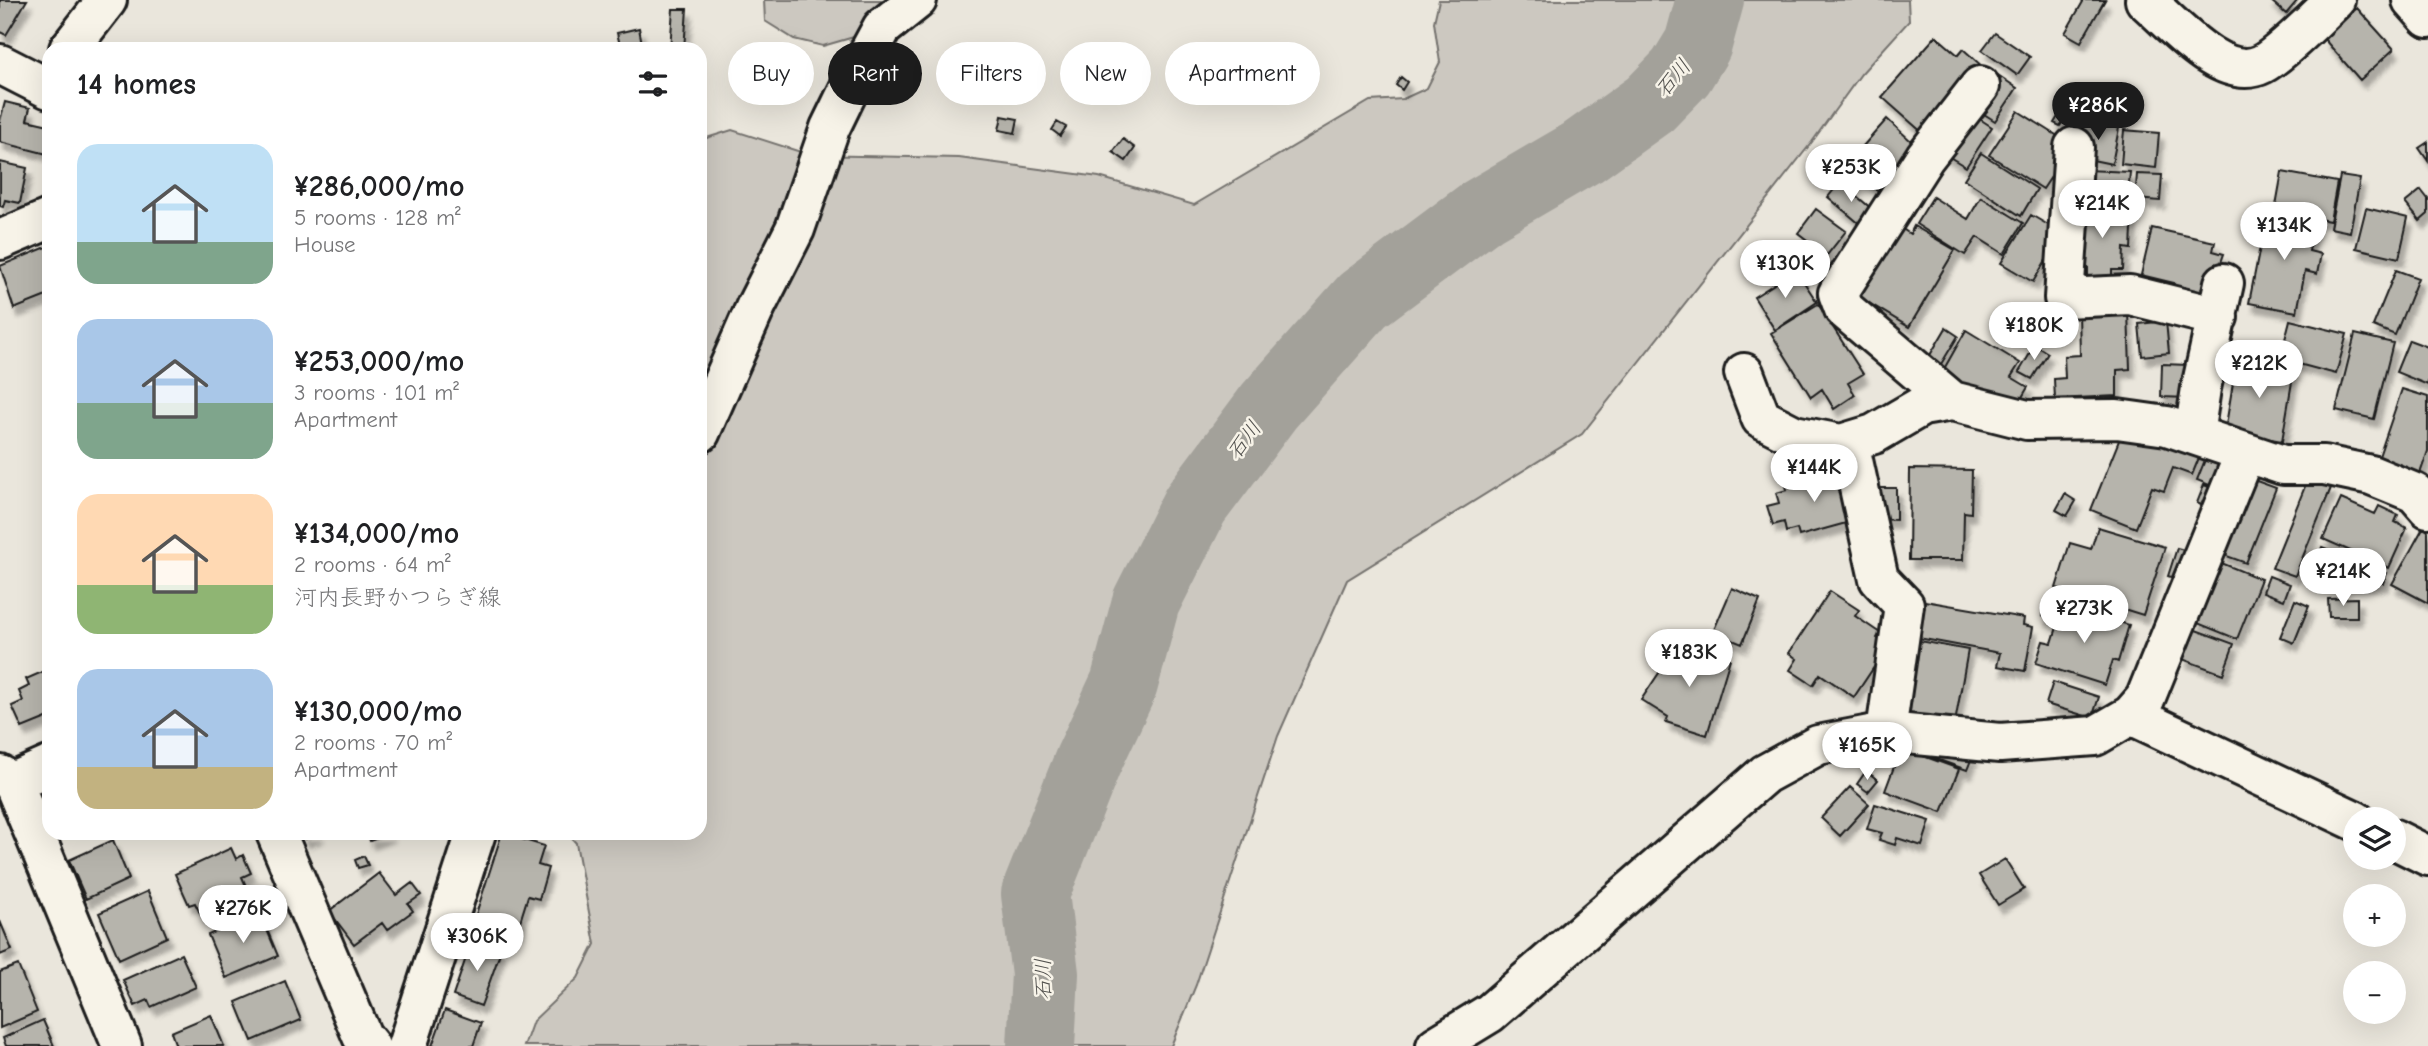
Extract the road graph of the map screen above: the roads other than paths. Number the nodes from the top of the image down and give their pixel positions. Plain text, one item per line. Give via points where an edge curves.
1 (107, 0) edge
2 (917, 0) edge
3 (2145, 0) edge
4 (2335, 0) edge
5 (2412, 0) edge
6 (2428, 18) edge
7 (74, 42) edge
8 (0, 64) edge
9 (42, 81) edge
10 (1980, 86) dead end
11 (2074, 147) dead end
12 (42, 222) edge
13 (0, 240) edge
14 (1744, 373) dead end
15 (1952, 401) junction
16 (707, 417) edge
17 (2194, 435) junction
18 (1849, 442) junction
19 (2245, 453) junction
20 (2428, 508) edge
21 (2131, 715) junction
22 (1886, 732) junction
23 (42, 768) edge
24 (6, 778) edge
25 (2343, 815) edge
26 (279, 840) edge
27 (474, 840) edge
28 (2406, 845) edge
29 (2428, 856) edge
30 (122, 1046) edge
31 (370, 1046) edge
32 (407, 1046) edge
33 (1436, 1046) edge

1 - 7 street
2 - 16 street via 881,27 849,89 830,128 795,229
3 - 4 street via 2213,60 2237,69 2261,65
5 - 6 street
8 - 9 street
10 - 15 street via 1925,157 1838,293 1844,309
11 - 17 street via 2064,298 2130,295 2221,300
12 - 13 street
14 - 18 street via 1761,418 1794,436
15 - 17 street via 2027,421 2117,419
15 - 18 street via 1922,406 1874,434
17 - 19 street
18 - 22 street via 1879,579 1904,605
19 - 20 street via 2283,465 2323,465 2371,475 2416,493
19 - 21 street via 2145,699
21 - 22 street via 2095,736 2000,743
21 - 25 street
22 - 33 street via 1818,745 1765,774 1490,1013
23 - 24 street
24 - 30 street
26 - 31 street
27 - 32 street
28 - 29 street

